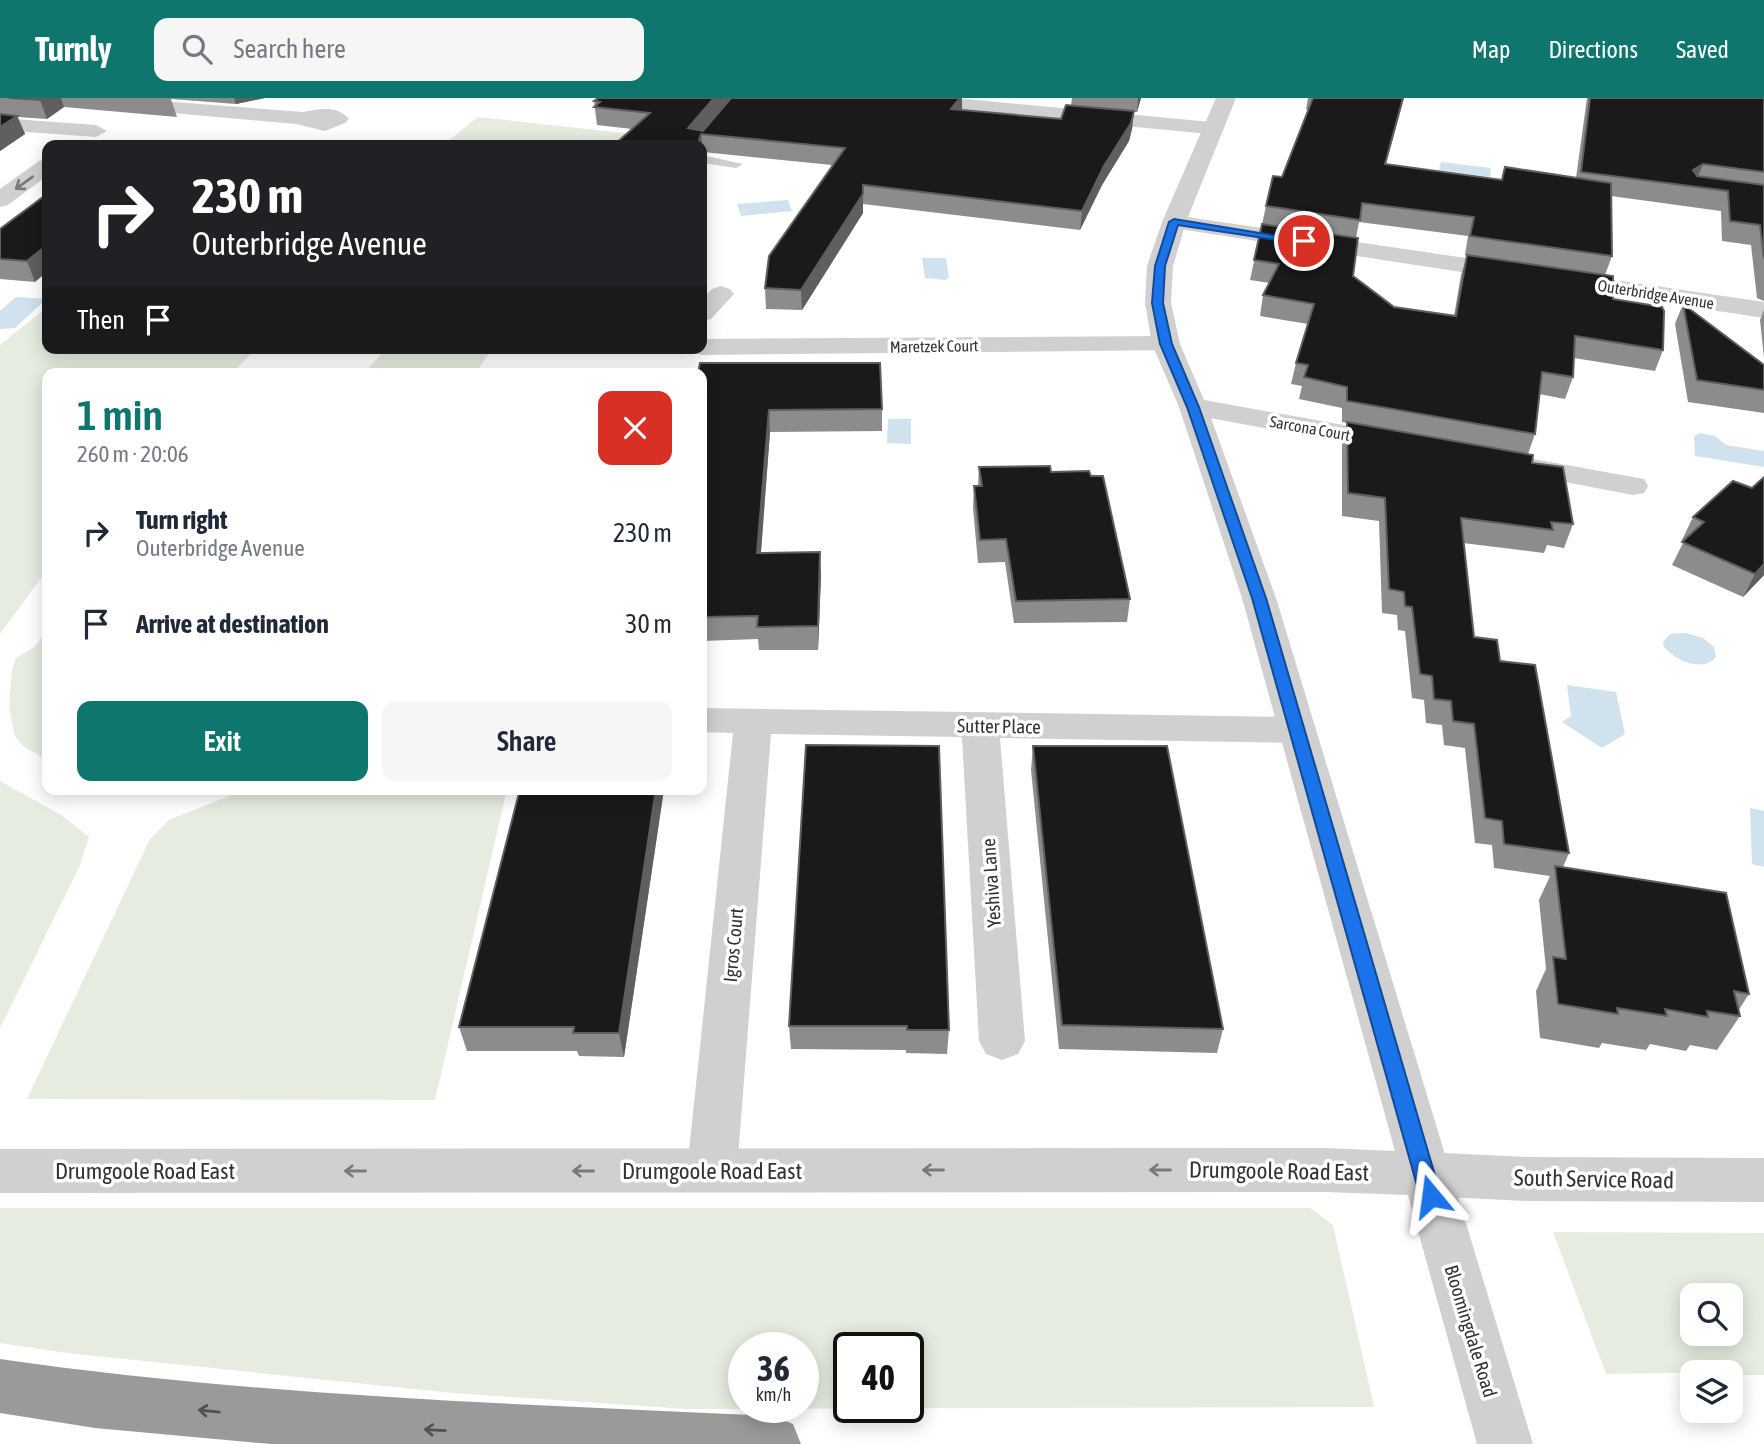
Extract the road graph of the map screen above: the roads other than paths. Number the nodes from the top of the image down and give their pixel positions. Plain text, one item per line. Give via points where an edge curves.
1 (888, 98) edge
2 (140, 101) edge
3 (1020, 104) edge
4 (1218, 113) edge
5 (307, 119) dead end
6 (0, 124) edge
7 (96, 131) junction
8 (83, 140) edge
9 (707, 160) edge
10 (736, 164) dead end
11 (42, 170) edge
12 (0, 200) edge
13 (1174, 222) junction
14 (721, 295) dead end
15 (707, 308) edge
16 (1764, 310) edge
17 (1166, 344) junction
18 (707, 347) edge
19 (1193, 407) junction
20 (1419, 447) edge
21 (1486, 460) edge
22 (1633, 486) dead end
23 (707, 720) edge
24 (753, 720) junction
25 (980, 726) junction
26 (1296, 730) junction
27 (1002, 1041) dead end
28 (712, 1170) junction
29 (0, 1171) edge
30 (1424, 1174) junction
31 (1764, 1180) edge
32 (0, 1386) edge
33 (773, 1444) edge
34 (1505, 1444) edge

1 - 3 street
2 - 5 street
2 - 7 street
3 - 4 street
4 - 13 street, Bloomingdale Road
6 - 7 street
7 - 8 street
9 - 10 lane
11 -> 12 street
13 - 16 street, Outerbridge Avenue
13 - 17 street, Bloomingdale Road via 1160,266 1157,303
14 - 15 street
17 - 18 street, Maretzek Court
17 - 19 street, Bloomingdale Road
19 - 20 street, Sarcona Court
19 - 26 street, Bloomingdale Road via 1259,598
21 - 22 street
23 - 24 street, Sutter Place
24 - 25 street, Sutter Place
24 - 28 street, Igros Court
25 - 26 street, Sutter Place
25 - 27 street, Yeshiva Lane
26 - 30 street, Bloomingdale Road
28 -> 29 street, Drumgoole Road East
30 -> 28 street, Drumgoole Road East
30 - 31 street, South Service Road
30 - 34 street, Bloomingdale Road
33 -> 32 highway via 389,1427 108,1401

